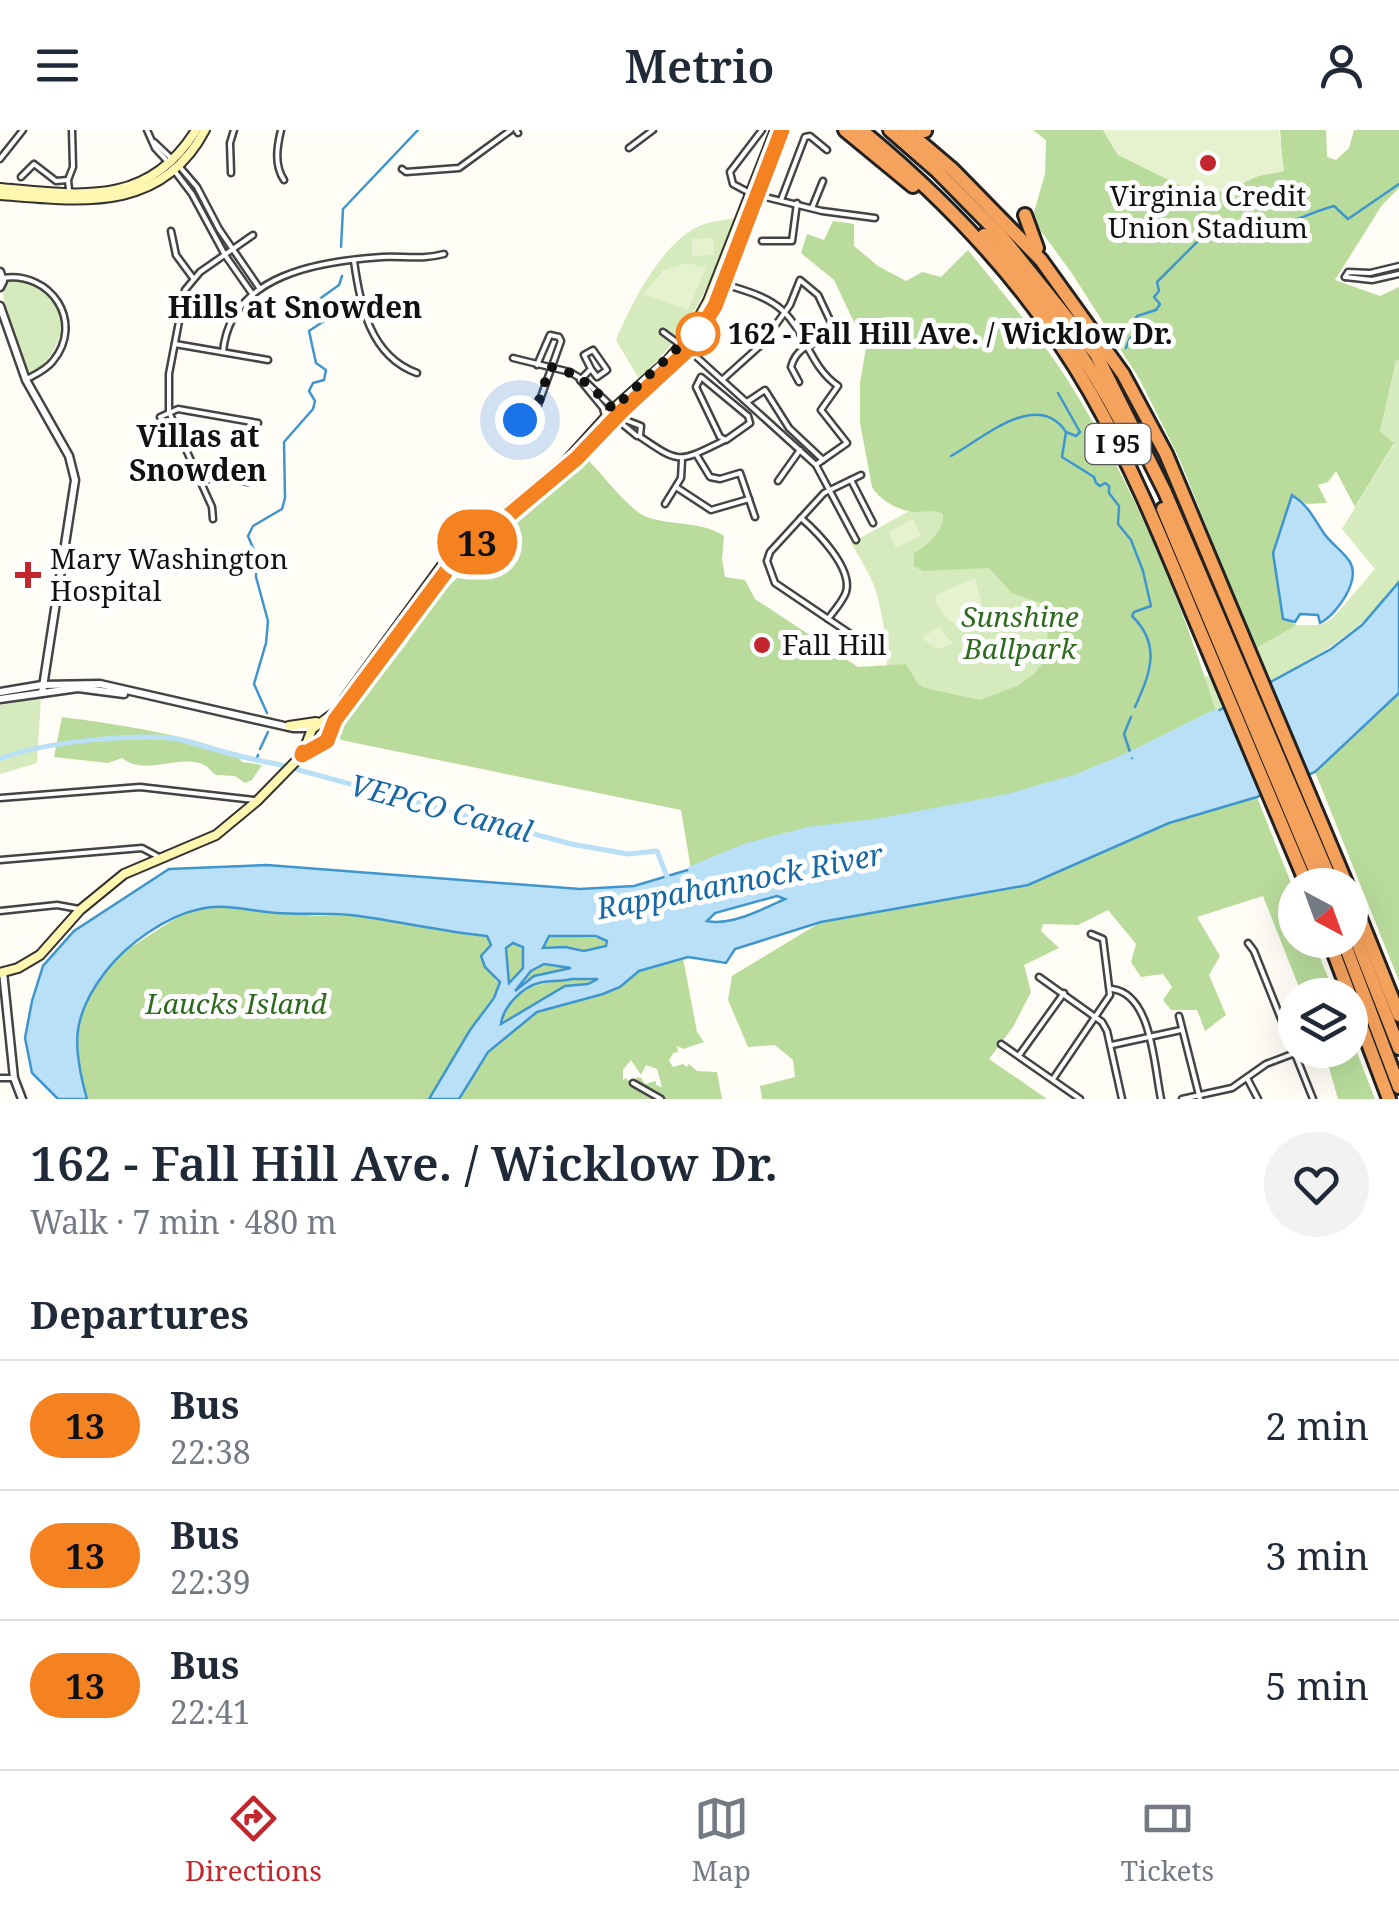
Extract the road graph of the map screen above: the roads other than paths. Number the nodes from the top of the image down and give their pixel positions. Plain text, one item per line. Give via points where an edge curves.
1 (23, 130) edge
2 (72, 130) edge
3 (148, 130) edge
4 (196, 130) edge
5 (204, 130) edge
6 (234, 130) edge
7 (281, 130) edge
8 (654, 130) edge
9 (762, 130) edge
10 (779, 130) edge
11 (845, 130) edge
12 (861, 130) edge
13 (890, 130) edge
14 (906, 130) edge
15 (515, 131) edge
16 (629, 148) dead end
17 (827, 150) dead end
18 (890, 154) junction
19 (0, 160) edge
20 (173, 165) junction
21 (402, 169) dead end
22 (231, 174) dead end
23 (22, 177) dead end
24 (68, 180) junction
25 (284, 180) dead end
26 (823, 180) dead end
27 (0, 192) edge
28 (70, 194) junction
29 (754, 194) junction
30 (781, 200) junction
31 (797, 203) junction
32 (812, 208) junction
33 (1025, 215) dead end
34 (874, 218) dead end
35 (171, 231) dead end
36 (253, 235) dead end
37 (762, 241) dead end
38 (232, 250) junction
39 (444, 254) dead end
40 (225, 255) junction
41 (992, 257) junction
42 (354, 260) junction
43 (1041, 260) junction
44 (1399, 266) edge
45 (1399, 274) edge
46 (2, 275) edge
47 (193, 278) junction
48 (724, 284) junction
49 (0, 287) edge
50 (260, 289) junction
51 (253, 295) junction
52 (0, 306) edge
53 (784, 312) junction
54 (663, 332) dead end
55 (174, 344) junction
56 (806, 345) junction
57 (684, 347) junction
58 (223, 352) junction
59 (513, 358) dead end
60 (268, 360) dead end
61 (537, 365) junction
62 (550, 367) junction
63 (591, 368) junction
64 (417, 372) dead end
65 (26, 380) junction
66 (580, 380) junction
67 (722, 380) junction
68 (799, 382) dead end
69 (746, 402) junction
70 (538, 404) junction
71 (169, 412) junction
72 (617, 412) junction
73 (160, 416) dead end
74 (604, 419) junction
75 (258, 423) dead end
76 (631, 427) junction
77 (640, 434) junction
78 (724, 440) junction
79 (800, 450) junction
80 (696, 454) junction
81 (682, 460) junction
82 (822, 460) junction
83 (816, 464) junction
84 (862, 476) dead end
85 (851, 480) junction
86 (778, 481) dead end
87 (201, 482) junction
88 (248, 482) dead end
89 (676, 487) junction
90 (830, 489) junction
91 (749, 499) junction
92 (665, 504) dead end
93 (755, 517) dead end
94 (801, 518) junction
95 (213, 519) dead end
96 (873, 523) dead end
97 (856, 540) dead end
98 (828, 619) junction
99 (858, 635) dead end
100 (1218, 642) junction
101 (351, 688) junction
102 (42, 689) junction
103 (0, 696) edge
104 (290, 726) junction
105 (314, 732) junction
106 (329, 734) junction
107 (320, 744) junction
108 (300, 756) junction
109 (0, 798) edge
110 (257, 801) junction
111 (1318, 846) junction
112 (160, 859) junction
113 (0, 860) edge
114 (1299, 868) edge
115 (1319, 868) edge
116 (1327, 868) edge
117 (1334, 868) edge
118 (0, 910) edge
119 (80, 910) junction
120 (1091, 934) dead end
121 (1368, 938) edge
122 (1248, 943) dead end
123 (1336, 958) edge
124 (1350, 958) edge
125 (1363, 958) edge
126 (2, 972) edge
127 (1039, 977) dead end
128 (1111, 989) junction
129 (1064, 992) junction
130 (1278, 1014) edge
131 (1399, 1015) edge
132 (1178, 1016) dead end
133 (1097, 1018) junction
134 (1181, 1030) junction
135 (1148, 1037) junction
136 (1001, 1044) dead end
137 (1110, 1045) junction
138 (1399, 1048) edge
139 (1020, 1056) junction
140 (1278, 1060) edge
141 (1301, 1068) edge
142 (0, 1078) edge
143 (14, 1078) junction
144 (1247, 1078) junction
145 (1053, 1079) junction
146 (633, 1083) dead end
147 (1399, 1087) edge
148 (1200, 1097) edge
149 (22, 1099) edge
150 (661, 1099) edge
151 (1080, 1099) edge
152 (1122, 1099) edge
153 (1162, 1099) edge
154 (1182, 1099) edge
155 (1258, 1099) edge
156 (1313, 1099) edge
157 (1390, 1099) edge

1 - 19 street
2 - 24 street
3 - 20 street
4 - 20 main road
5 - 20 main road
6 - 22 street
7 - 25 street via 277,155
8 - 16 street
9 - 29 street via 730,172 735,186
10 - 29 main road
11 - 41 highway
12 - 18 highway, I 95
13 - 100 highway, I 95 via 1002,236 1096,354 1165,492
14 - 43 highway, I 95
15 - 21 street via 459,168
17 - 30 street via 805,138
18 - 41 highway, I 95
18 - 100 highway, I 95 via 1005,256 1090,364 1158,498
20 - 27 main road via 148,187 112,199
20 - 28 main road via 120,190
20 - 38 street via 197,186
20 - 40 street
23 - 24 street via 34,164 56,180
24 - 28 street
26 - 32 street
27 - 28 main road
29 - 30 street
29 - 48 main road
29 - 57 main road
30 - 31 street
31 - 32 street
31 - 37 street via 792,240
32 - 34 street
33 - 43 highway
35 - 47 street via 176,255
36 - 38 street
38 - 40 street
38 - 50 street
39 - 42 street
40 - 47 street
40 - 51 street
41 - 100 highway, I 95 via 1089,390
42 - 50 street via 300,269
42 - 64 street via 362,307 380,344 395,362
43 - 111 highway, I 95 via 1087,321 1166,454 1244,636
44 - 45 street via 1345,277
46 - 49 street
46 - 65 street via 42,284 64,320 55,359
47 - 55 street via 183,294
48 - 53 street
48 - 57 main road
50 - 51 street
51 - 58 street via 232,320
52 - 65 street
53 - 56 street
53 - 56 street via 800,280 818,296 834,334
53 - 67 street via 762,344
54 - 57 street
55 - 58 street
55 - 71 street
56 - 68 street via 791,364
56 - 82 street via 822,375 838,388 821,410 848,444
57 - 67 street
57 - 72 main road
58 - 60 street
59 - 61 street
61 - 62 street
61 - 62 street via 553,334 561,342
62 - 66 street
62 - 70 street
63 - 63 street via 584,355 593,350 607,372 597,377
63 - 66 street
65 - 102 street via 69,456 75,480
66 - 72 street
66 - 74 street
67 - 69 street
69 - 79 street
69 - 82 street via 765,390 789,428
70 - 70 street via 531,424 521,422 526,402
71 - 73 street
71 - 75 street
71 - 87 street
72 - 74 main road
72 - 76 street
72 - 76 street
72 - 106 main road via 576,459 445,572
74 - 101 main road via 564,462 443,564
76 - 77 street
76 - 77 street via 640,425
77 - 81 street
78 - 78 street via 750,420 700,377 696,387
78 - 80 street
79 - 83 street
79 - 86 street
80 - 81 street
80 - 91 street via 710,477 740,474
81 - 89 street
82 - 83 street
83 - 90 street
84 - 85 street
85 - 90 street
85 - 96 street
87 - 88 street via 215,476
87 - 95 street
89 - 91 street via 711,510
89 - 92 street
90 - 94 street
90 - 97 street
91 - 93 street
94 - 98 street via 825,540 845,578 846,593
94 - 98 street via 770,552 767,568 775,583
98 - 99 street
100 - 111 highway, I 95
100 - 114 highway, I 95
101 - 104 main road via 325,718
101 - 105 main road
102 - 103 street
102 - 104 street via 107,685
102 - 105 street via 109,690
104 - 105 street
105 - 106 main road
105 - 107 main road
105 - 108 main road
106 - 107 main road
107 - 108 main road
108 - 110 main road
109 - 110 street via 140,787
110 - 112 main road via 205,842
111 - 115 highway, I 95
111 - 116 highway, I 95
111 - 117 highway, I 95
112 - 113 street via 142,848
112 - 119 main road via 124,874
118 - 119 street
119 - 126 main road via 40,955
120 - 128 street via 1103,939
121 - 131 highway
122 - 130 street
123 - 157 highway
124 - 147 highway
125 - 138 highway
126 - 143 street
127 - 129 street
128 - 133 street
128 - 135 street via 1138,1003
129 - 133 street
129 - 139 street
132 - 134 street
133 - 137 street
133 - 145 street
134 - 135 street
134 - 148 street
135 - 137 street
135 - 153 street
136 - 139 street
137 - 152 street
139 - 145 street
140 - 144 street
141 - 156 street
142 - 143 street
143 - 149 street
144 - 148 street
144 - 155 street
145 - 151 street
146 - 150 street
148 - 154 street

